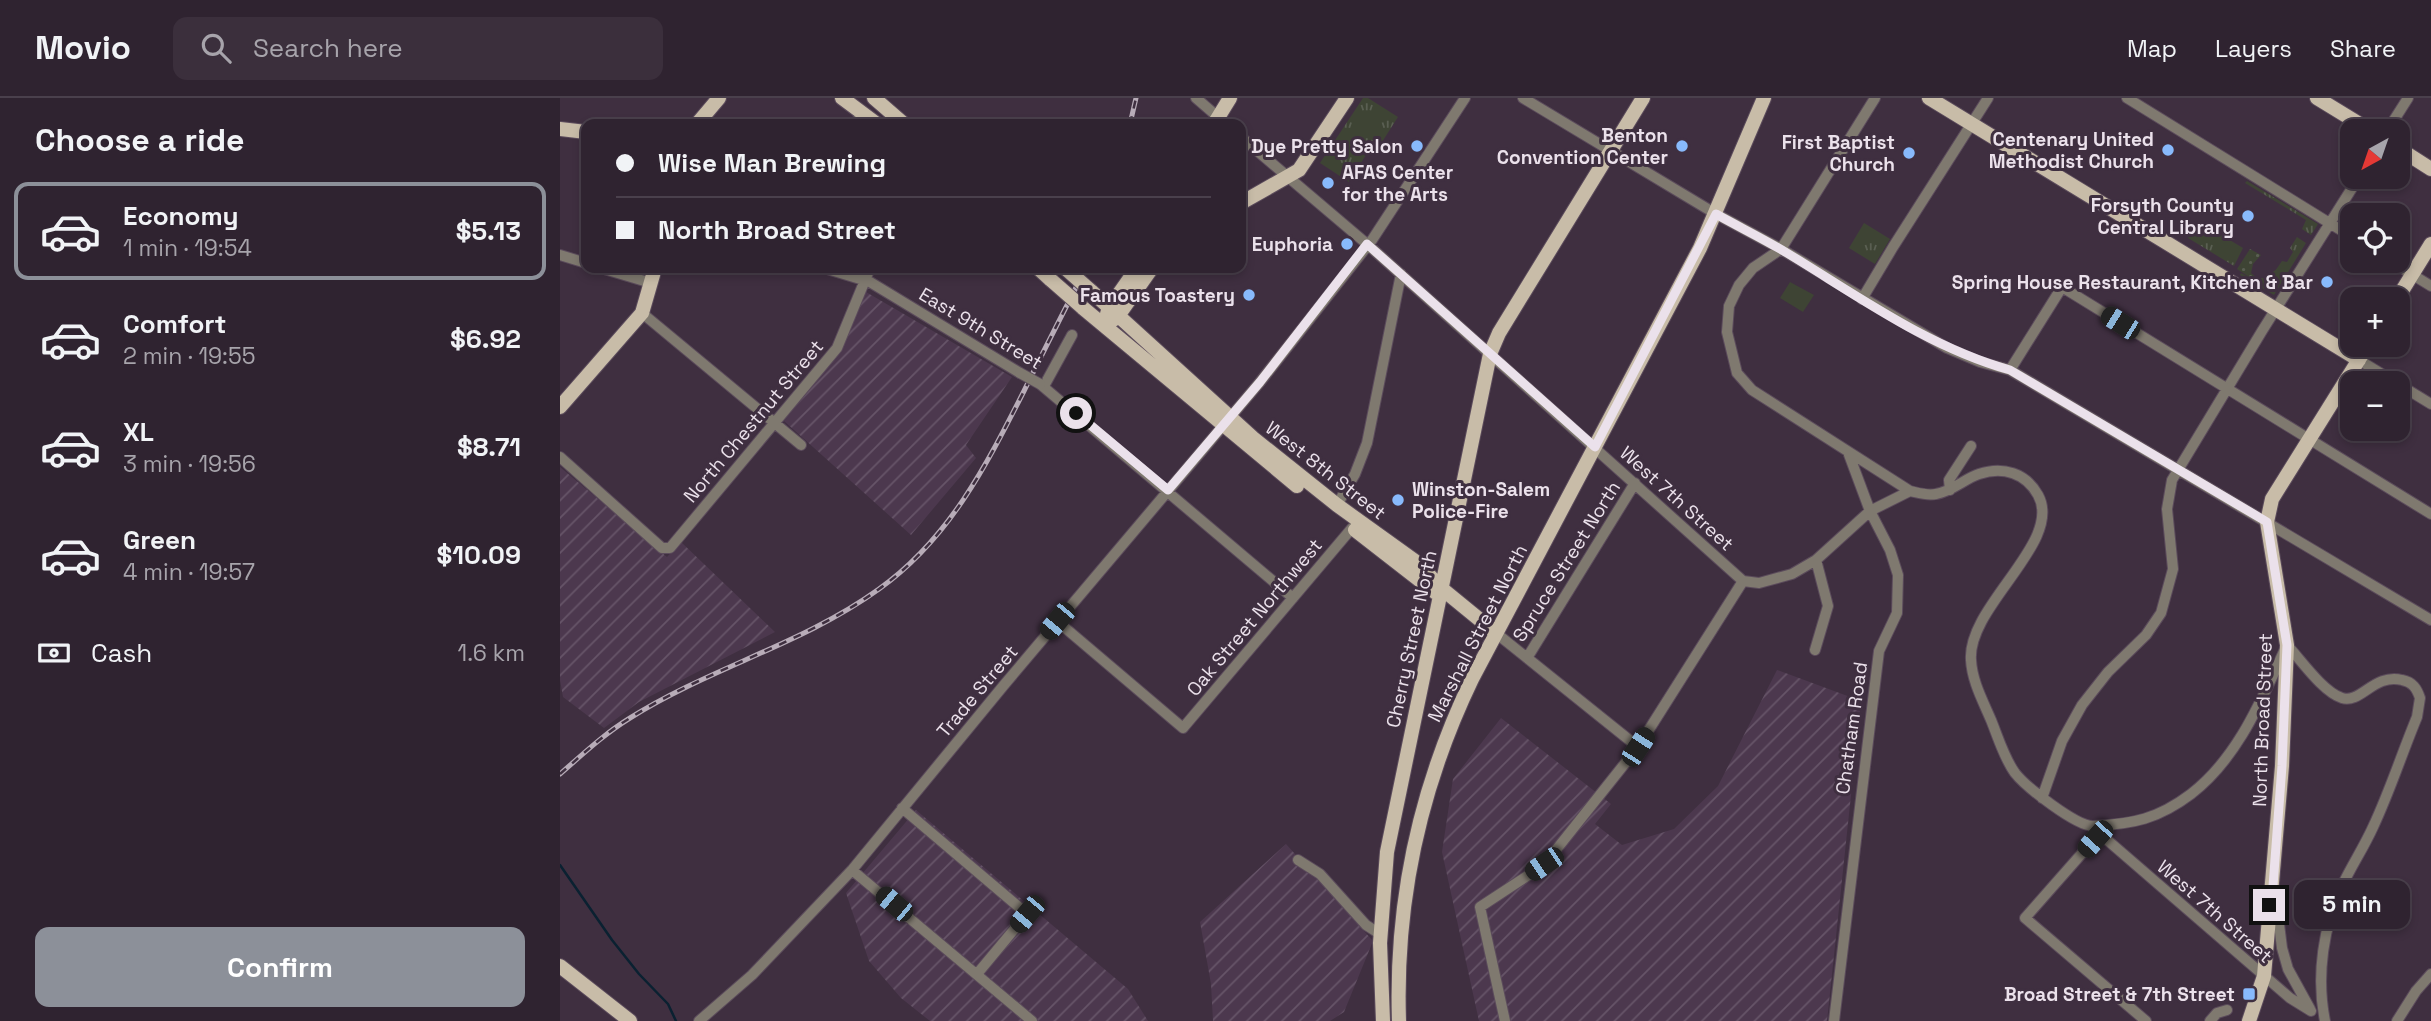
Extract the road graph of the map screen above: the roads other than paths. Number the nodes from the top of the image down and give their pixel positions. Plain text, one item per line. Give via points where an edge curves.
1 (719, 98) edge
2 (842, 98) edge
3 (874, 98) edge
4 (1196, 98) edge
5 (1230, 98) edge
6 (1347, 98) edge
7 (1465, 98) edge
8 (1522, 98) edge
9 (1643, 98) edge
10 (1764, 98) edge
11 (1875, 98) edge
12 (1929, 98) edge
13 (1988, 98) edge
14 (2127, 98) edge
15 (2317, 98) edge
16 (2408, 98) edge
17 (701, 119) edge
18 (859, 119) edge
19 (898, 119) edge
20 (1216, 119) edge
21 (1220, 119) edge
22 (2351, 119) edge
23 (2395, 119) edge
24 (1972, 123) junction
25 (560, 129) edge
26 (581, 131) edge
27 (1246, 141) edge
28 (1611, 151) junction
29 (2410, 156) edge
30 (2431, 169) edge
31 (1287, 177) junction
32 (2351, 189) edge
33 (1246, 200) edge
34 (1716, 214) junction
35 (2330, 223) junction
36 (2340, 229) edge
37 (1367, 244) junction
38 (2431, 244) edge
39 (1781, 249) junction
40 (560, 255) edge
41 (581, 261) edge
42 (617, 273) edge
43 (654, 273) edge
44 (843, 273) edge
45 (868, 273) edge
46 (1043, 273) edge
47 (1071, 273) edge
48 (1134, 273) edge
49 (1148, 273) edge
50 (1401, 274) junction
51 (2412, 274) junction
52 (865, 279) junction
53 (651, 284) junction
54 (2431, 286) edge
55 (2404, 287) edge
56 (1862, 299) junction
57 (2276, 308) junction
58 (1114, 312) junction
59 (642, 313) junction
60 (1103, 327) junction
61 (1072, 335) dead end
62 (1490, 354) junction
63 (2361, 357) edge
64 (2359, 360) junction
65 (2010, 370) junction
66 (1042, 385) junction
67 (2226, 389) junction
68 (2431, 404) edge
69 (560, 407) edge
70 (1226, 421) junction
71 (776, 423) junction
72 (2309, 440) junction
73 (801, 445) dead end
74 (1971, 446) dead end
75 (1595, 447) junction
76 (1848, 452) junction
77 (560, 457) edge
78 (2177, 470) junction
79 (1634, 483) junction
80 (1168, 490) junction
81 (1950, 490) junction
82 (1910, 491) junction
83 (1337, 505) junction
84 (1870, 512) junction
85 (2431, 514) edge
86 (2267, 522) junction
87 (1352, 528) junction
88 (1449, 550) junction
89 (1816, 560) junction
90 (1419, 564) junction
91 (1743, 581) junction
92 (1440, 592) junction
93 (1293, 598) junction
94 (2431, 620) edge
95 (1057, 621) junction
96 (1496, 633) junction
97 (2287, 645) junction
98 (1815, 650) dead end
99 (1527, 658) junction
100 (1638, 747) junction
101 (2042, 798) junction
102 (902, 808) junction
103 (2095, 830) junction
104 (1298, 860) dead end
105 (852, 870) junction
106 (2273, 886) junction
107 (1380, 934) junction
108 (560, 966) edge
109 (976, 974) junction
110 (2431, 974) edge
111 (2264, 976) junction
112 (2227, 1010) dead end
113 (2311, 1011) junction
114 (630, 1021) edge
115 (699, 1021) edge
116 (1032, 1021) edge
117 (1383, 1021) edge
118 (1399, 1021) edge
119 (1505, 1021) edge
120 (1834, 1021) edge
121 (2146, 1021) edge
122 (2210, 1021) edge
123 (2249, 1021) edge
124 (2318, 1021) edge
125 (2325, 1021) edge
126 (2397, 1021) edge

1 - 17 main road
2 - 18 main road
3 - 19 main road
4 - 20 street
5 - 21 main road
6 - 31 main road via 1303,166
7 - 37 street, Trade Street
8 - 28 street
9 - 28 main road, Cherry Street North
10 - 34 main road, Marshall Street North
11 - 39 street
12 - 24 main road
13 - 24 street
14 - 35 street
15 - 22 main road
16 - 23 street
24 - 56 street
24 - 57 main road
25 - 26 main road
27 - 31 street, West 7th Street
28 - 34 street
28 - 62 main road, Cherry Street North
29 - 30 main road
31 - 33 main road
31 - 37 street, West 7th Street
32 - 35 street
34 - 39 street
34 - 75 main road, Marshall Street North
35 - 36 street
35 - 57 street
37 - 50 street, West 7th Street
37 - 70 street, Trade Street
38 - 51 main road
39 - 56 street
39 - 76 street via 1753,268 1729,306 1727,335 1737,373 1752,390
40 - 41 street
42 - 53 street
43 - 53 main road
44 - 52 street, East 9th Street
45 - 52 street, North Chestnut Street
46 - 60 main road, bridge
47 - 58 main road, bridge
48 - 58 main road
49 - 58 main road
50 - 62 street, West 7th Street
50 - 83 street via 1367,443
51 - 54 street
51 - 55 main road
52 - 66 street, East 9th Street, bridge
52 - 71 street, North Chestnut Street via 836,348
53 - 59 main road
56 - 65 street via 1947,348
57 - 64 main road
57 - 67 street
58 - 60 main road
58 - 70 main road
59 - 69 main road
59 - 71 street
60 - 70 main road
61 - 66 street
62 - 75 street, West 7th Street
62 - 88 main road, Cherry Street North
63 - 64 main road, North Broad Street
64 - 68 street
64 - 72 main road, North Broad Street
65 - 67 street via 2062,286
65 - 78 street
66 - 80 street, East 9th Street
67 - 72 street
67 - 78 street
70 - 80 street, Trade Street
70 - 83 main road, West 8th Street
70 - 87 main road, West 8th Street via 1270,465
71 - 73 street
71 - 77 street, North Chestnut Street via 666,549
72 - 85 street
72 - 86 main road, North Broad Street via 2272,499
74 - 81 street via 1949,480
75 - 79 street, West 7th Street
75 - 96 main road, Marshall Street North
76 - 82 street
76 - 84 street, Chatham Road
78 - 86 street
78 - 101 street via 2169,486 2167,509 2173,569 2161,613 2082,705 2062,741
79 - 91 street, West 7th Street
79 - 99 street, Spruce Street North
80 - 93 street, East 9th Street
80 - 95 street, Trade Street
81 - 82 street via 1929,495
81 - 101 street, West 7th Street via 1978,474 2007,471 2027,481 2042,503 2040,530 1979,625 1970,658 1976,684 2010,764
82 - 84 street
83 - 90 main road, West 8th Street
84 - 89 street
84 - 120 street, Chatham Road via 1895,564 1899,602 1879,651
86 - 94 street
86 - 97 main road, North Broad Street
87 - 92 main road, West 8th Street
87 - 93 street, Oak Street Northwest
88 - 90 main road via 1433,562
88 - 92 main road, Cherry Street North
89 - 91 street via 1777,580
89 - 98 street via 1828,606
90 - 92 main road, West 8th Street
91 - 100 street
92 - 96 main road, West 8th Street
92 - 107 main road, Cherry Street North via 1392,823
93 - 95 street, Oak Street Northwest via 1183,728
95 - 102 street, Trade Street
96 - 99 street, West 8th Street
96 - 118 main road, Marshall Street North via 1445,740 1418,826 1403,915
97 - 103 street via 2233,750 2211,776 2176,805 2149,819
97 - 106 main road, North Broad Street
97 - 125 street via 2340,697 2351,699 2391,678 2413,685 2421,702 2383,805 2342,886 2327,929 2322,962
99 - 100 street, West 8th Street
100 - 119 street via 1544,864 1480,907
101 - 103 street, West 7th Street
102 - 105 street, Trade Street
102 - 109 street via 1027,914
103 - 111 street, West 7th Street
103 - 121 street via 2025,918
104 - 107 street via 1320,874 1366,925
105 - 109 street
105 - 115 street, Trade Street via 752,975
106 - 111 main road, North Broad Street
106 - 113 street via 2288,969
107 - 117 main road, Cherry Street North
108 - 114 main road
109 - 116 street
110 - 126 street
111 - 113 street, West 7th Street
111 - 123 main road, North Broad Street
112 - 122 street
113 - 124 street

